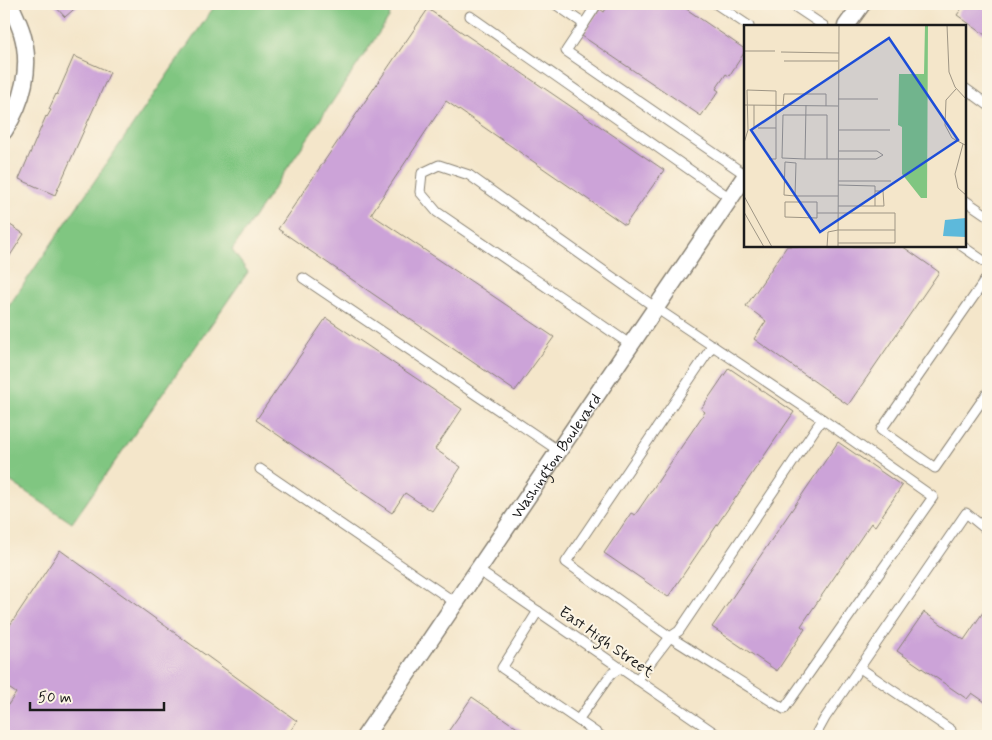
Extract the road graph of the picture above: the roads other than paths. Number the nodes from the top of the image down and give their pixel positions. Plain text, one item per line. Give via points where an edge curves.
1 (10, 4) edge
2 (555, 4) edge
3 (597, 4) edge
4 (716, 4) edge
5 (791, 4) edge
6 (862, 4) edge
7 (470, 16) dead end
8 (584, 24) junction
9 (748, 25) edge
10 (822, 25) edge
11 (847, 25) edge
12 (967, 90) edge
13 (988, 105) edge
14 (4, 131) edge
15 (744, 175) edge
16 (744, 179) edge
17 (730, 198) junction
18 (967, 202) edge
19 (988, 216) edge
20 (965, 248) edge
21 (988, 264) edge
22 (988, 276) edge
23 (304, 278) dead end
24 (656, 308) junction
25 (631, 345) junction
26 (713, 345) junction
27 (988, 392) edge
28 (822, 418) junction
29 (559, 451) junction
30 (260, 469) dead end
31 (988, 531) edge
32 (478, 570) junction
33 (456, 602) junction
34 (538, 611) junction
35 (670, 637) junction
36 (620, 668) junction
37 (860, 668) junction
38 (637, 680) junction
39 (578, 720) junction
40 (950, 730) dead end
41 (365, 736) edge
42 (601, 736) edge
43 (719, 736) edge
44 (815, 736) edge

1 - 14 street via 22,32 26,70 14,116
2 - 8 lane
3 - 8 lane
4 - 9 lane
5 - 10 lane
6 - 11 street
7 - 17 lane
8 - 15 lane via 566,51
12 - 13 lane
16 - 17 street, Washington Boulevard
17 - 24 street, Washington Boulevard
18 - 19 lane
20 - 21 lane
22 - 27 lane via 881,430 934,468
23 - 29 lane
24 - 25 street, Washington Boulevard
24 - 25 lane via 469,176 439,165 422,173 420,192 437,212
24 - 26 lane
25 - 29 street, Washington Boulevard
26 - 28 lane
26 - 35 lane via 566,562
28 - 35 lane via 678,631
28 - 35 lane via 933,497 784,709
29 - 32 street, Washington Boulevard
30 - 33 lane
31 - 37 lane via 966,514
32 - 33 street, Washington Boulevard
32 - 34 lane, East High Street
33 - 41 street, Washington Boulevard
34 - 36 lane, East High Street
34 - 39 lane via 502,668
35 - 38 lane
36 - 38 lane, East High Street
36 - 39 lane via 611,674
37 - 40 lane
37 - 44 lane
38 - 43 lane, East High Street
39 - 42 lane

